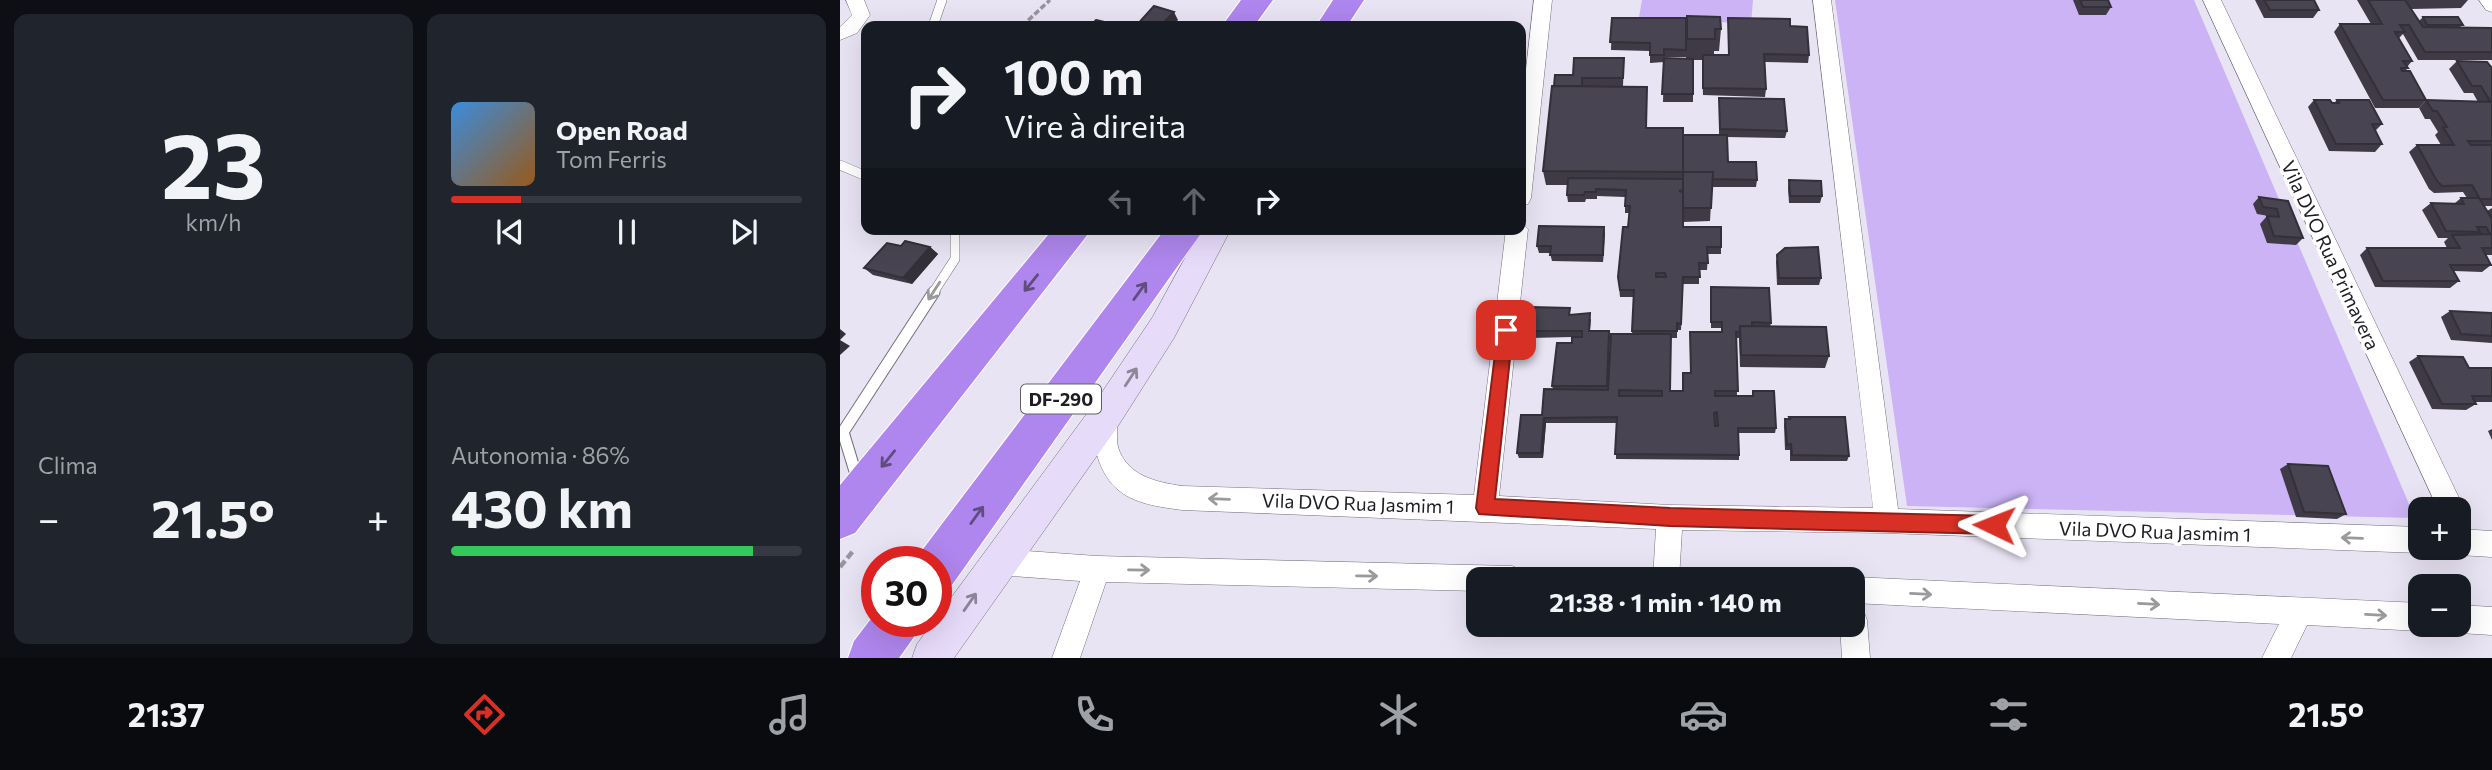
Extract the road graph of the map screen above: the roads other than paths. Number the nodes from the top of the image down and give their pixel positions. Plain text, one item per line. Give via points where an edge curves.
1 (855, 0) edge
2 (1258, 0) edge
3 (1349, 0) edge
4 (1543, 0) edge
5 (1822, 0) edge
6 (2212, 0) edge
7 (2488, 0) edge
8 (939, 1) edge
9 (2492, 6) edge
10 (934, 21) edge
11 (1241, 21) edge
12 (1335, 21) edge
13 (840, 34) edge
14 (1526, 153) edge
15 (840, 165) edge
16 (861, 174) edge
17 (955, 235) edge
18 (1069, 235) edge
19 (1182, 235) edge
20 (1213, 235) edge
21 (1516, 235) edge
22 (1106, 415) junction
23 (2445, 497) edge
24 (850, 505) edge
25 (1485, 508) junction
26 (1670, 517) junction
27 (1887, 521) junction
28 (2471, 539) edge
29 (2408, 540) edge
30 (2492, 544) edge
31 (952, 547) edge
32 (998, 562) junction
33 (1667, 567) edge
34 (1097, 569) junction
35 (1466, 578) edge
36 (1865, 591) edge
37 (2300, 611) junction
38 (2408, 616) edge
39 (2471, 620) edge
40 (2492, 621) edge
41 (886, 637) edge
42 (1854, 637) edge
43 (870, 658) edge
44 (931, 658) edge
45 (1066, 658) edge
46 (1856, 658) edge
47 (2276, 658) edge

1 - 13 street via 861,15 851,29
2 - 11 highway
3 - 12 highway
4 - 14 street
5 - 27 street
6 - 23 street, Vila DVO Rua Primavera
7 - 9 street
8 - 10 lane
15 - 16 lane
17 -> 24 lane via 955,259 843,432
18 -> 24 highway
31 -> 19 highway, DF-290
22 -> 20 main road via 1163,328
21 - 25 street
25 -> 22 street, Vila DVO Rua Jasmim 1 via 1182,498 1150,493 1124,479 1106,449
22 - 32 main road
25 - 26 street, Vila DVO Rua Jasmim 1
26 - 27 street, Vila DVO Rua Jasmim 1
26 - 33 street
29 -> 27 street, Vila DVO Rua Jasmim 1
28 - 30 street
32 - 34 street
44 -> 32 main road
34 -> 35 street
34 - 45 street
36 -> 37 street
37 -> 38 street
37 - 47 street
39 - 40 street
41 - 43 highway
42 - 46 street

